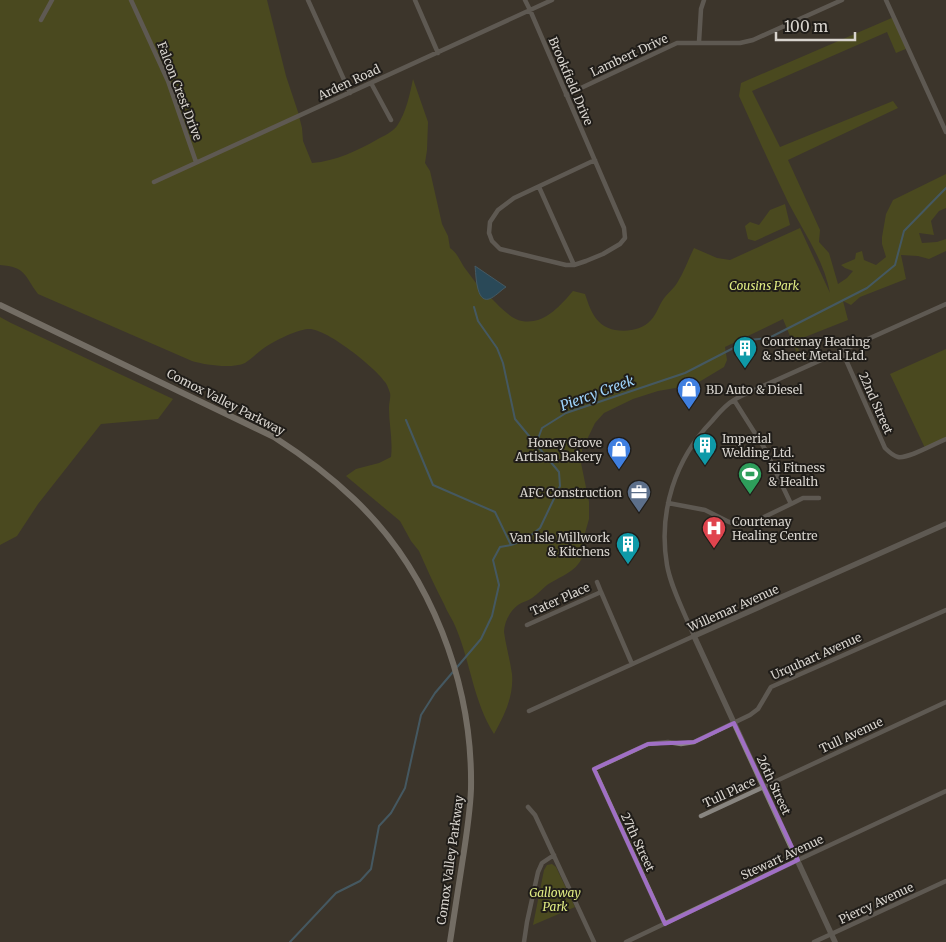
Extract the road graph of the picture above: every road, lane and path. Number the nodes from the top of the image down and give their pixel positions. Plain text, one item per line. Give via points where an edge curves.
1 (52, 0) edge
2 (131, 0) edge
3 (308, 0) edge
4 (415, 0) edge
5 (525, 0) edge
6 (552, 0) edge
7 (704, 0) edge
8 (842, 0) edge
9 (886, 0) edge
10 (530, 10) junction
11 (41, 20) dead end
12 (699, 42) junction
13 (438, 53) junction
14 (371, 83) junction
15 (350, 93) junction
16 (566, 95) junction
17 (391, 120) dead end
18 (946, 132) edge
19 (595, 160) junction
20 (196, 162) junction
21 (154, 182) dead end
22 (539, 186) junction
23 (574, 265) junction
24 (946, 304) edge
25 (0, 305) edge
26 (842, 351) junction
27 (734, 400) junction
28 (946, 439) edge
29 (819, 498) dead end
30 (668, 503) junction
31 (791, 504) junction
32 (946, 524) edge
33 (597, 582) dead end
34 (601, 592) junction
35 (946, 610) edge
36 (527, 625) dead end
37 (694, 636) junction
38 (632, 664) junction
39 (946, 702) edge
40 (529, 710) dead end
41 (734, 723) junction
42 (594, 769) joint
43 (764, 786) junction
44 (946, 791) edge
45 (528, 807) dead end
46 (701, 816) dead end
47 (554, 855) junction
48 (798, 860) junction
49 (946, 881) edge
50 (665, 924) junction
51 (832, 934) junction
52 (450, 942) edge
53 (524, 942) edge
54 (594, 942) edge
55 (626, 942) edge
56 (814, 942) edge
57 (835, 942) edge

1 - 11 street
2 - 20 street, Falcon Crest Drive via 168,81
3 - 15 street
4 - 13 street
5 - 10 street, Brookfield Drive
6 - 10 street, Arden Road
7 - 12 street
8 - 12 street, Lambert Drive via 753,40 740,43
9 - 18 street
10 - 13 street, Arden Road
10 - 16 street, Brookfield Drive
12 - 16 street, Lambert Drive via 677,43
13 - 14 street, Arden Road
14 - 15 street, Arden Road
14 - 17 street
15 - 20 street, Arden Road
16 - 19 street, Brookfield Drive
19 - 22 street, Brookfield Drive
19 - 23 street, Brookfield Drive via 624,228 625,238 603,254
20 - 21 street, Arden Road
22 - 23 street
22 - 23 street, Brookfield Drive via 498,210 490,222 488,233 500,249
24 - 26 street
25 - 52 main road, Comox Valley Parkway via 274,437 328,475 362,507 405,559 437,618 450,652 468,735 471,765 468,828
26 - 27 street
26 - 28 street, 22nd Street via 885,448 892,454 906,457
27 - 30 street via 722,409 691,447 676,476
27 - 31 street via 765,449
29 - 31 street via 802,498
30 - 31 street via 705,510 740,525 754,522
30 - 37 street via 664,525 668,566
32 - 37 street, Willemar Avenue
33 - 34 street, Tater Place
34 - 36 street, Tater Place
34 - 38 street, Tater Place
35 - 41 street, Urquhart Avenue via 771,687 758,709
37 - 38 street, Willemar Avenue
37 - 41 street, 26th Street
38 - 40 street, Willemar Avenue
39 - 43 street, Tull Avenue
41 - 42 street, Urquhart Avenue via 694,742 648,744
41 - 43 street, 26th Street
42 - 50 street, 27th Street
43 - 46 street, Tull Place
43 - 48 street, 26th Street
44 - 48 street, Stewart Avenue
45 - 47 street
47 - 53 street via 542,863 538,872
47 - 54 street
48 - 50 street, Stewart Avenue
48 - 51 street, 26th Street
49 - 51 street, Piercy Avenue
50 - 55 street, Stewart Avenue
51 - 56 street, Piercy Avenue
51 - 57 street, 26th Street

